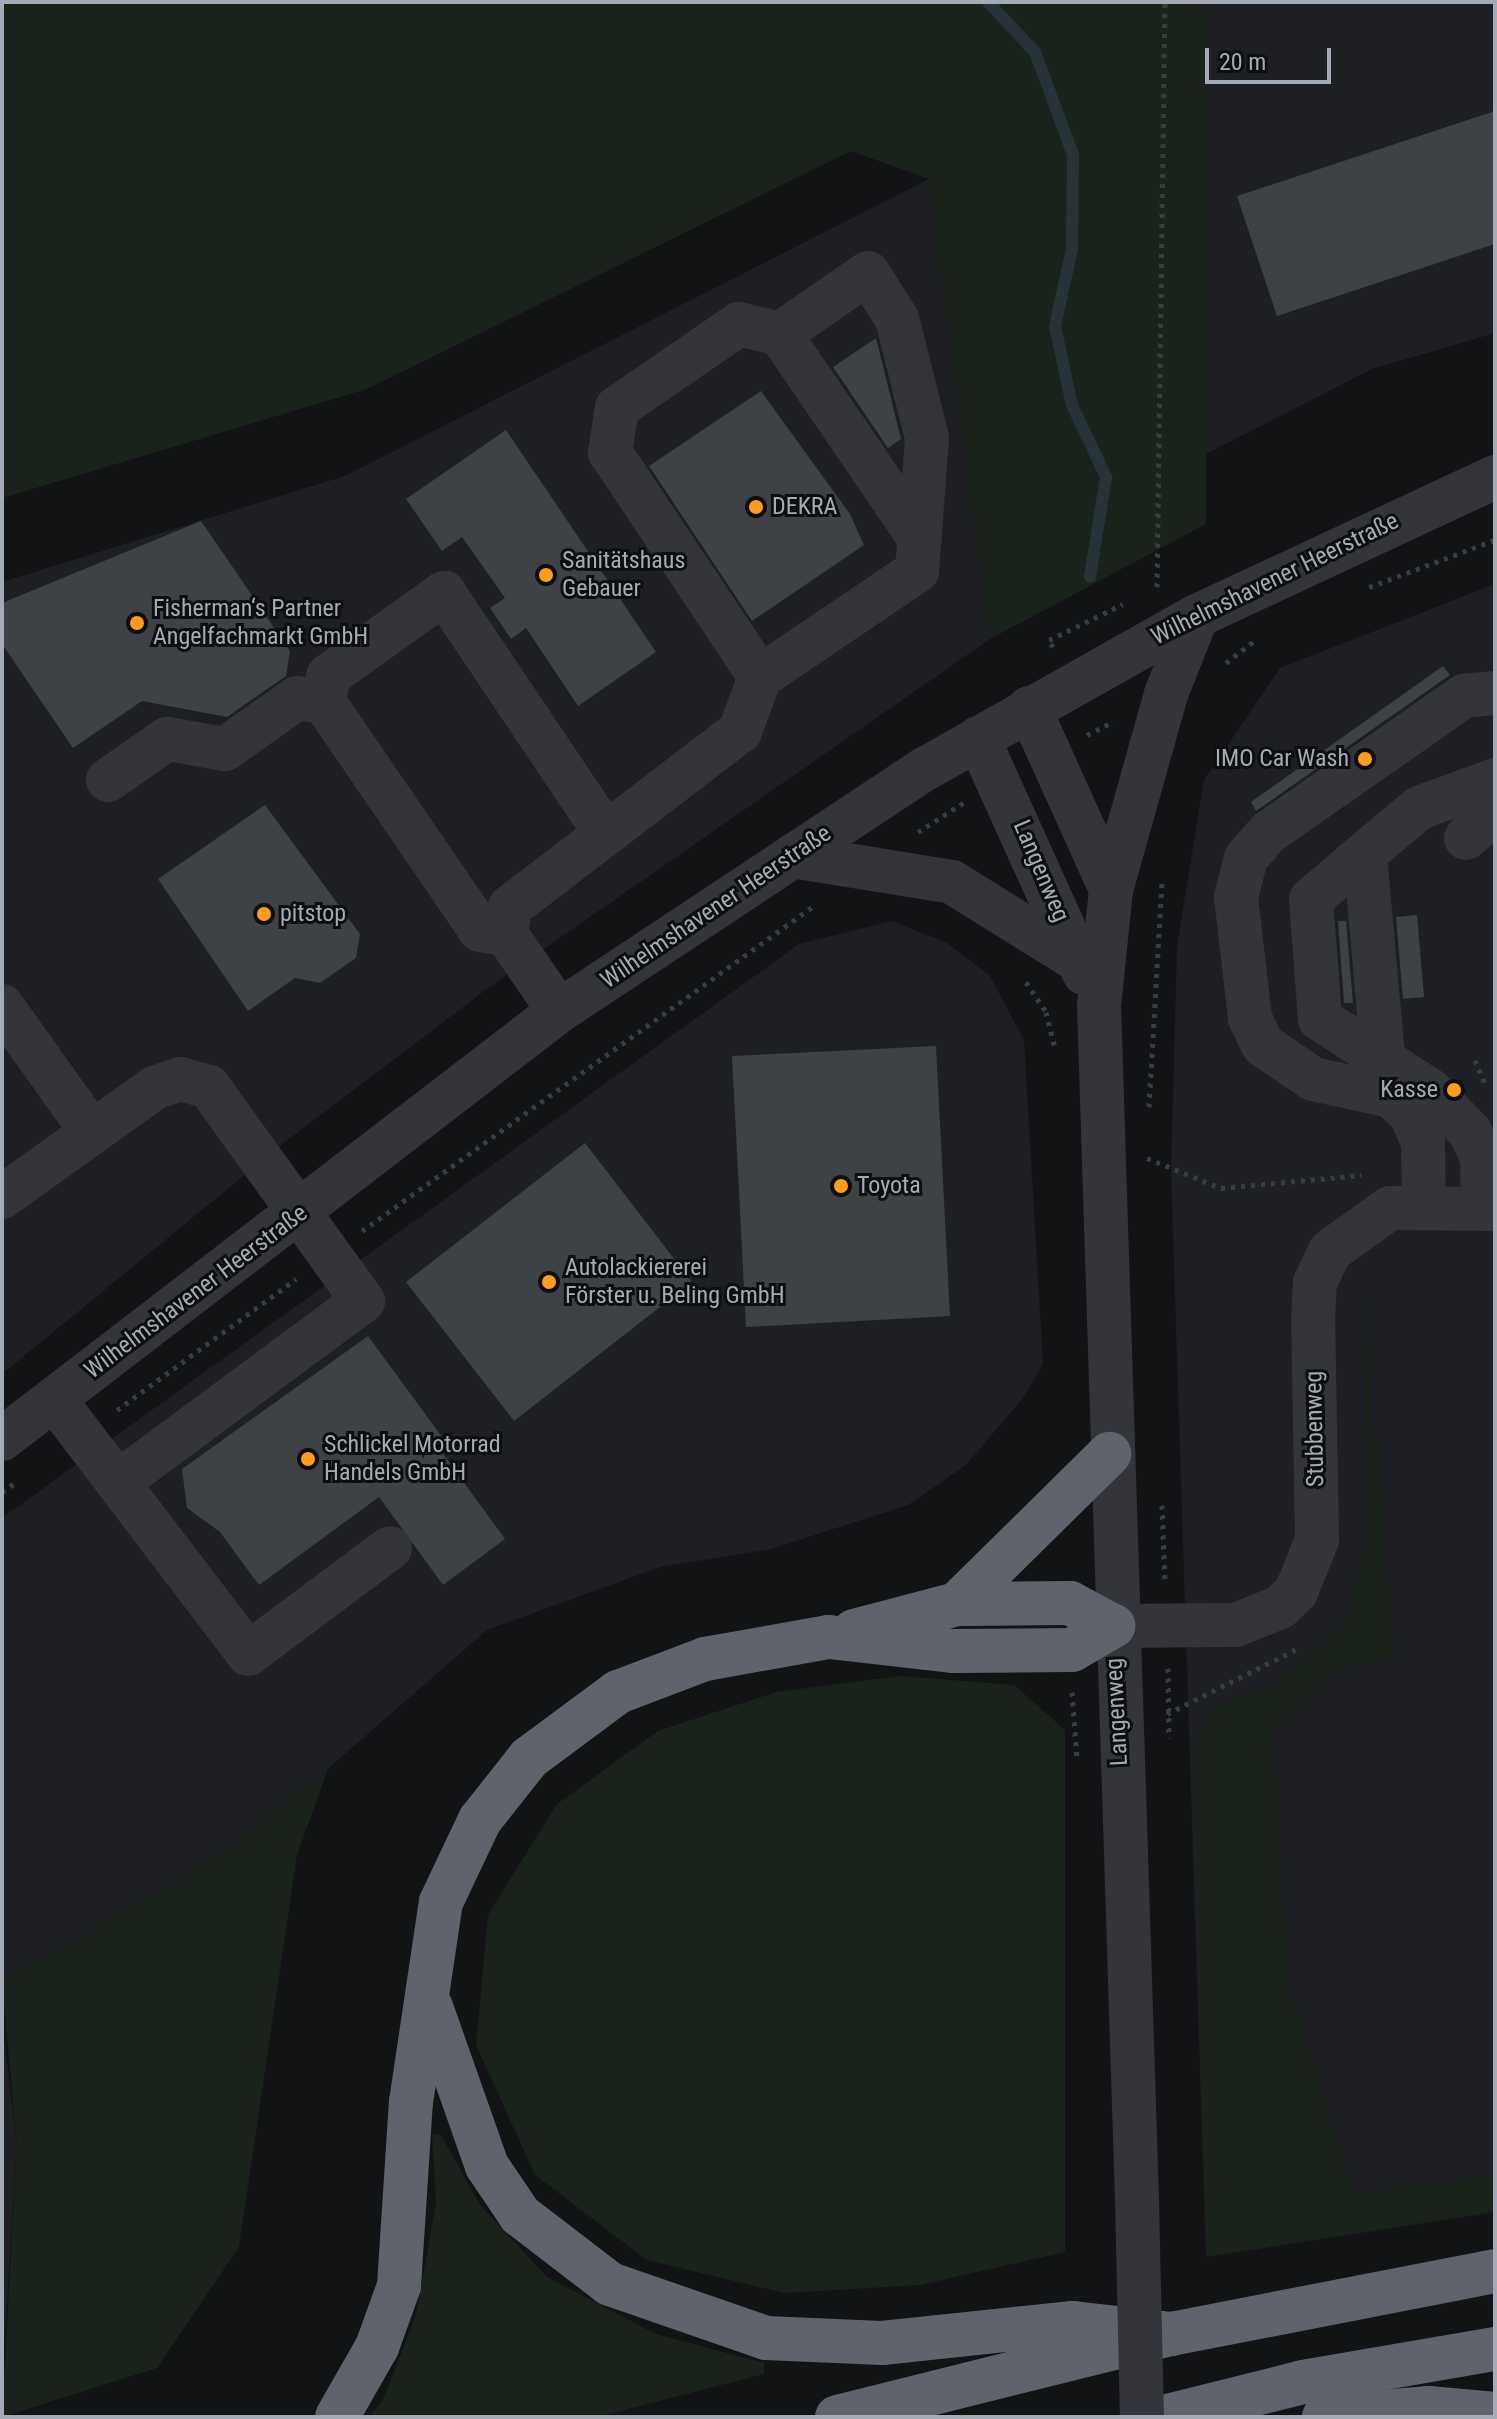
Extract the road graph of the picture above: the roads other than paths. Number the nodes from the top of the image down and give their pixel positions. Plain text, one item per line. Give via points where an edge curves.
1 (780, 334) junction
2 (1495, 477) edge
3 (920, 539) junction
4 (1197, 616) junction
5 (760, 677) junction
6 (1495, 693) edge
7 (324, 702) junction
8 (1029, 708) junction
9 (978, 738) junction
10 (108, 780) dead end
11 (1495, 780) edge
12 (606, 834) junction
13 (1365, 855) junction
14 (792, 856) junction
15 (1111, 890) junction
16 (506, 934) junction
17 (1079, 961) junction
18 (2, 1006) edge
19 (1099, 1006) junction
20 (559, 1011) junction
21 (1383, 1057) junction
22 (92, 1132) junction
23 (2, 1197) edge
24 (1407, 1207) junction
25 (1489, 1208) edge
26 (301, 1212) junction
27 (54, 1399) junction
28 (2, 1439) edge
29 (1109, 1454) junction
30 (118, 1482) junction
31 (390, 1548) dead end
32 (957, 1604) junction
33 (1113, 1626) junction
34 (829, 1637) junction
35 (428, 1995) junction
36 (1495, 2271) edge
37 (1171, 2334) junction
38 (1495, 2349) edge
39 (1495, 2414) edge
40 (337, 2417) edge
41 (837, 2417) edge
42 (1142, 2417) edge
43 (1163, 2417) edge
44 (1324, 2417) edge

1 - 3 street
1 - 3 street via 868,273 897,319 927,438
1 - 5 street via 739,324 617,408 610,452
2 - 4 street, Wilhelmshavener Heerstraße
3 - 5 street via 917,571
4 - 8 street, Wilhelmshavener Heerstraße
4 - 15 street, Langenweg via 1166,694
5 - 12 street via 740,731
6 - 24 street via 1464,696 1269,832 1246,858 1236,897 1250,1018 1263,1045 1313,1079 1391,1096 1411,1115 1423,1142
7 - 10 street via 297,698 225,749 167,739
7 - 12 street via 328,676 444,593
7 - 16 street via 480,930
8 - 9 street, Wilhelmshavener Heerstraße
8 - 15 street, Langenweg
9 - 14 street, Wilhelmshavener Heerstraße
9 - 17 street, Langenweg
11 - 13 street via 1419,808
12 - 16 street via 510,907
13 - 21 street
13 - 21 street via 1311,899 1320,1019
14 - 17 street via 952,882
14 - 20 street, Wilhelmshavener Heerstraße
15 - 19 street, Langenweg
16 - 20 street
17 - 19 street, Langenweg
18 - 22 street
19 - 29 street, Langenweg
20 - 26 street, Wilhelmshavener Heerstraße
21 - 25 street via 1470,1132 1482,1158
22 - 23 street
22 - 26 street via 154,1088 180,1079 209,1087
24 - 25 street
24 - 33 street, Stubbenweg via 1330,1251 1315,1283 1317,1540 1296,1592 1266,1615 1236,1625
26 - 27 street, Wilhelmshavener Heerstraße
26 - 30 street via 363,1301
27 - 28 street, Wilhelmshavener Heerstraße
27 - 30 street
29 - 32 highway
29 - 33 street, Langenweg
30 - 31 street via 248,1654
32 - 33 highway via 1070,1603
32 - 34 highway
33 - 34 highway via 1072,1650 954,1651
33 - 42 street, Langenweg, bridge
34 - 35 highway via 662,1673 618,1692 529,1758 480,1820 441,1902
35 - 37 highway via 487,2166 520,2215 610,2284 766,2338 882,2343 1073,2323
35 - 40 highway via 411,2102 399,2286 377,2347
36 - 37 highway
37 - 41 highway
38 - 43 highway via 1303,2382
39 - 44 highway via 1429,2408

